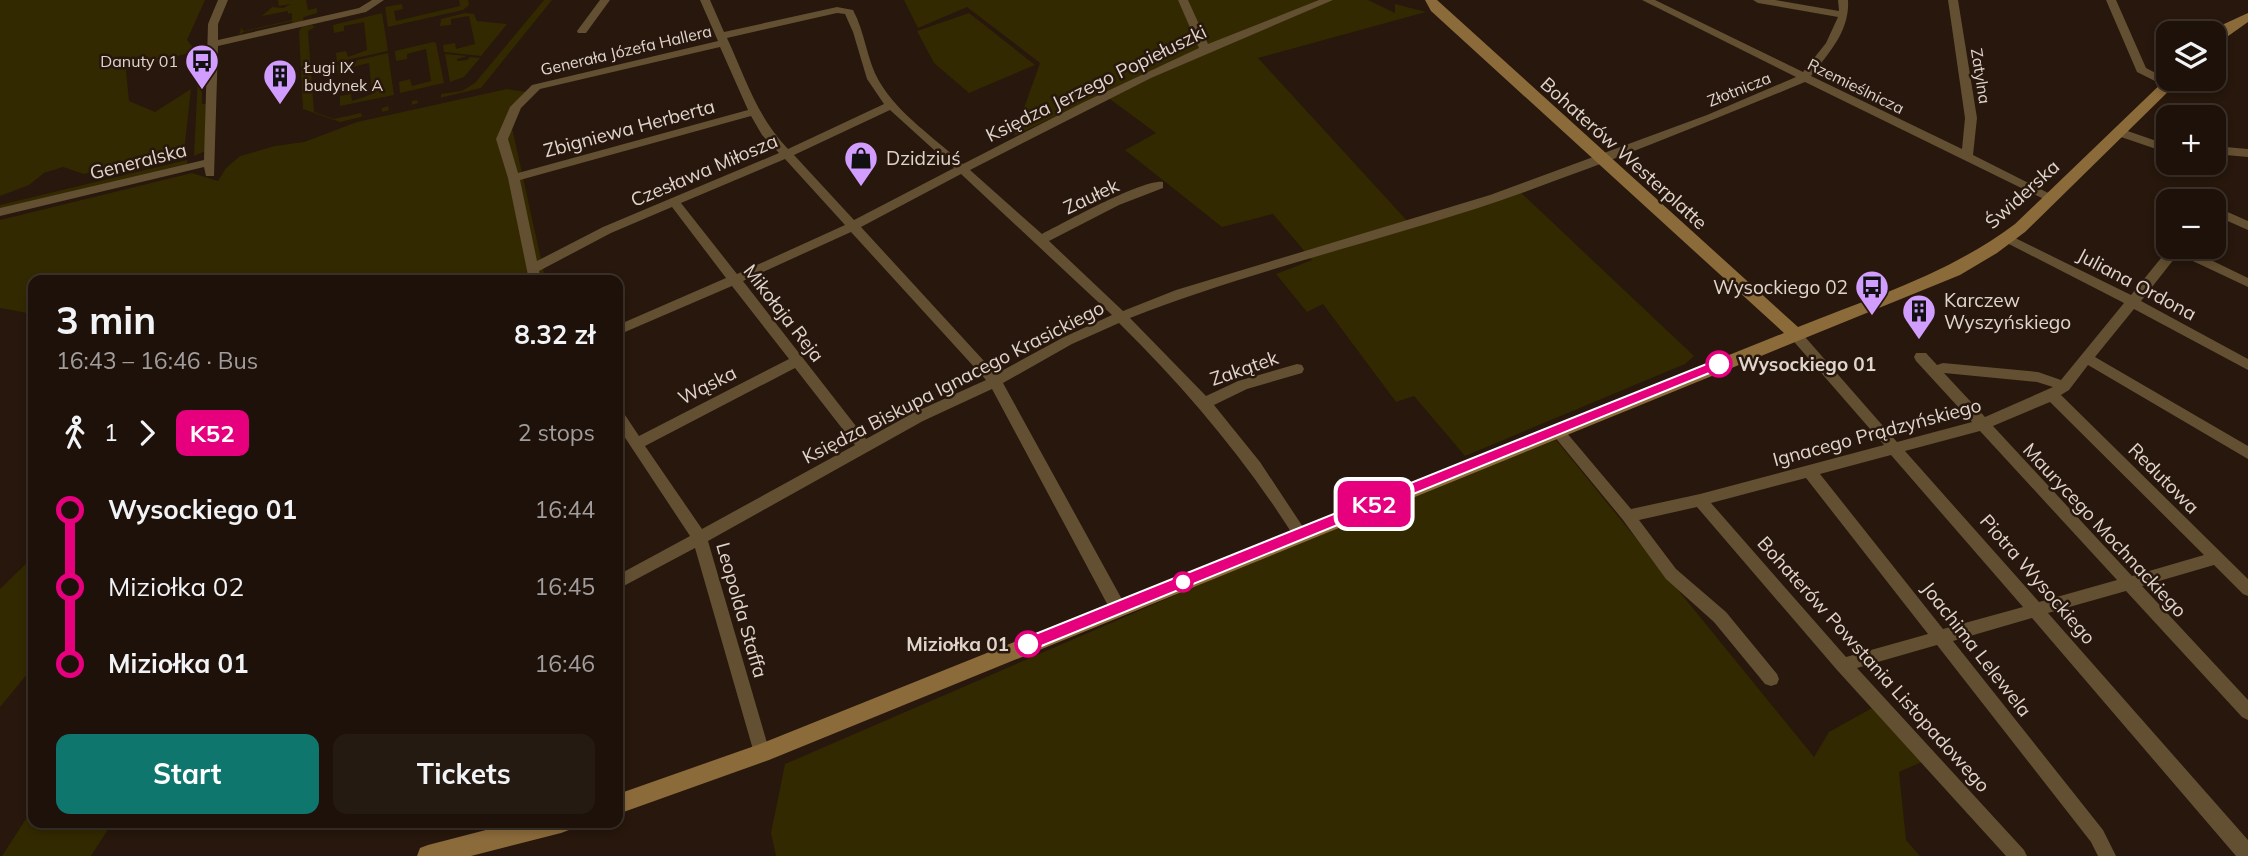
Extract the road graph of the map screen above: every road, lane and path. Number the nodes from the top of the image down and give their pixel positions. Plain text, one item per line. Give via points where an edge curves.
1 (223, 0) edge
2 (379, 0) edge
3 (605, 0) edge
4 (705, 0) edge
5 (1183, 0) edge
6 (1328, 0) edge
7 (1431, 0) edge
8 (1647, 0) edge
9 (1758, 0) edge
10 (1843, 0) edge
11 (1953, 0) edge
12 (2111, 0) edge
13 (2247, 10) edge
14 (1844, 15) junction
15 (2226, 30) edge
16 (582, 31) dead end
17 (722, 40) junction
18 (212, 44) junction
19 (1205, 49) junction
20 (2156, 76) edge
21 (1804, 78) junction
22 (2161, 91) edge
23 (891, 105) junction
24 (754, 112) junction
25 (2119, 132) junction
26 (2156, 145) edge
27 (2226, 151) edge
28 (2248, 153) edge
29 (785, 155) junction
30 (1967, 157) junction
31 (1600, 158) junction
32 (961, 168) junction
33 (514, 178) junction
34 (1159, 186) dead end
35 (2052, 198) junction
36 (674, 202) junction
37 (0, 212) edge
38 (2226, 216) edge
39 (2248, 226) edge
40 (852, 227) junction
41 (2007, 238) junction
42 (1039, 241) junction
43 (2167, 259) edge
44 (2199, 259) edge
45 (534, 275) edge
46 (733, 279) junction
47 (2248, 283) edge
48 (2132, 301) junction
49 (1120, 317) junction
50 (623, 328) edge
51 (1794, 333) junction
52 (1921, 357) dead end
53 (2088, 359) junction
54 (797, 360) junction
55 (2248, 365) edge
56 (1297, 369) dead end
57 (1935, 372) junction
58 (995, 381) junction
59 (2058, 390) junction
60 (1204, 402) junction
61 (623, 424) edge
62 (1981, 425) junction
63 (1556, 430) junction
64 (636, 444) junction
65 (864, 447) junction
66 (1895, 447) junction
67 (2248, 453) edge
68 (1809, 471) junction
69 (1700, 500) junction
70 (1628, 516) junction
71 (1300, 534) junction
72 (700, 539) junction
73 (2217, 558) junction
74 (623, 580) edge
75 (2127, 583) junction
76 (2248, 589) edge
77 (1118, 608) junction
78 (2036, 609) junction
79 (1941, 636) junction
80 (1843, 665) junction
81 (1771, 679) dead end
82 (2248, 712) edge
83 (762, 753) junction
84 (623, 802) edge
85 (538, 828) edge
86 (428, 856) edge
87 (2018, 856) edge
88 (2107, 856) edge
89 (2245, 856) edge

1 - 18 street, Generalska via 213,23
2 - 18 street via 362,10
3 - 16 street, Generała Józefa Hallera
4 - 17 street
5 - 19 street
6 - 19 street, Księdza Jerzego Popiełuszki
7 - 31 street, Bohaterów Westerplatte
8 - 21 street, Rzemieślnicza
9 - 14 street
10 - 14 street, Złotnicza
11 - 30 street, Zatylna via 1971,118
12 - 20 street via 2141,70
13 - 15 street
14 - 21 street, Złotnicza via 1831,44
17 - 23 street, Generała Józefa Hallera via 846,10 872,79
17 - 24 street
17 - 33 street, Generała Józefa Hallera via 536,88 516,107 502,139
18 - 37 street, Generalska via 210,167
19 - 32 street, Księdza Jerzego Popiełuszki
21 - 30 street, Rzemieślnicza
21 - 31 street, Złotnicza
22 - 25 street, Świderska
23 - 29 street, Czesława Miłosza
23 - 32 street
24 - 29 street
24 - 33 street, Zbigniewa Herberta
25 - 26 street
25 - 35 street, Świderska
27 - 28 street
29 - 36 street, Czesława Miłosza
29 - 40 street
30 - 35 street, Rzemieślnicza
31 - 49 street, Księdza Biskupa Ignacego Krasickiego via 1494,198 1181,293
31 - 51 street, Bohaterów Westerplatte
32 - 40 street, Księdza Jerzego Popiełuszki
32 - 42 street
33 - 45 street
34 - 42 street, Zaułek via 1115,202
35 - 41 street, Świderska
36 - 45 street, Czesława Miłosza via 607,230
36 - 46 street, Mikołaja Reja
38 - 39 street
40 - 46 street, Księdza Jerzego Popiełuszki
40 - 58 street
41 - 48 street, Juliana Ordona
41 - 51 street, Świderska via 1954,271
42 - 49 street
43 - 48 street, Ignacego Prądzyńskiego
44 - 47 street
46 - 50 street, Księdza Jerzego Popiełuszki
46 - 54 street, Mikołaja Reja
48 - 53 street, Ignacego Prądzyńskiego
48 - 55 street, Juliana Ordona
49 - 58 street, Księdza Biskupa Ignacego Krasickiego
49 - 60 street
51 - 63 street, Świderska
51 - 66 street, Piotra Wysockiego
52 - 57 street, Maurycego Mochnackiego
53 - 59 street, Ignacego Prądzyńskiego
53 - 67 street
54 - 64 street, Wąska
54 - 65 street, Mikołaja Reja
56 - 60 street, Zakątek
57 - 59 street via 1943,368 2038,377
57 - 62 street, Maurycego Mochnackiego
58 - 65 street, Księdza Biskupa Ignacego Krasickiego
58 - 77 street
59 - 62 street, Ignacego Prądzyńskiego
59 - 73 street, Redutowa
60 - 71 street via 1268,483
61 - 64 street, Leopolda Staffa
62 - 66 street, Ignacego Prądzyńskiego
62 - 75 street, Maurycego Mochnackiego
63 - 70 street
63 - 71 street, Świderska
64 - 72 street, Leopolda Staffa
65 - 72 street, Księdza Biskupa Ignacego Krasickiego
66 - 68 street, Ignacego Prądzyńskiego
66 - 78 street, Piotra Wysockiego
68 - 69 street, Ignacego Prądzyńskiego
68 - 79 street, Joachima Lelewela
69 - 70 street, Ignacego Prądzyńskiego
69 - 80 street, Bohaterów Powstania Listopadowego
70 - 81 street via 1671,575 1720,617
71 - 77 street, Świderska
72 - 74 street, Księdza Biskupa Ignacego Krasickiego
72 - 83 street, Leopolda Staffa
73 - 75 street
73 - 76 street, Redutowa
75 - 78 street
75 - 82 street, Maurycego Mochnackiego
77 - 83 street, Świderska
78 - 79 street
78 - 89 street, Piotra Wysockiego
79 - 80 street
79 - 88 street, Joachima Lelewela via 2097,836
80 - 87 street, Bohaterów Powstania Listopadowego
83 - 84 street, Świderska
85 - 86 street

